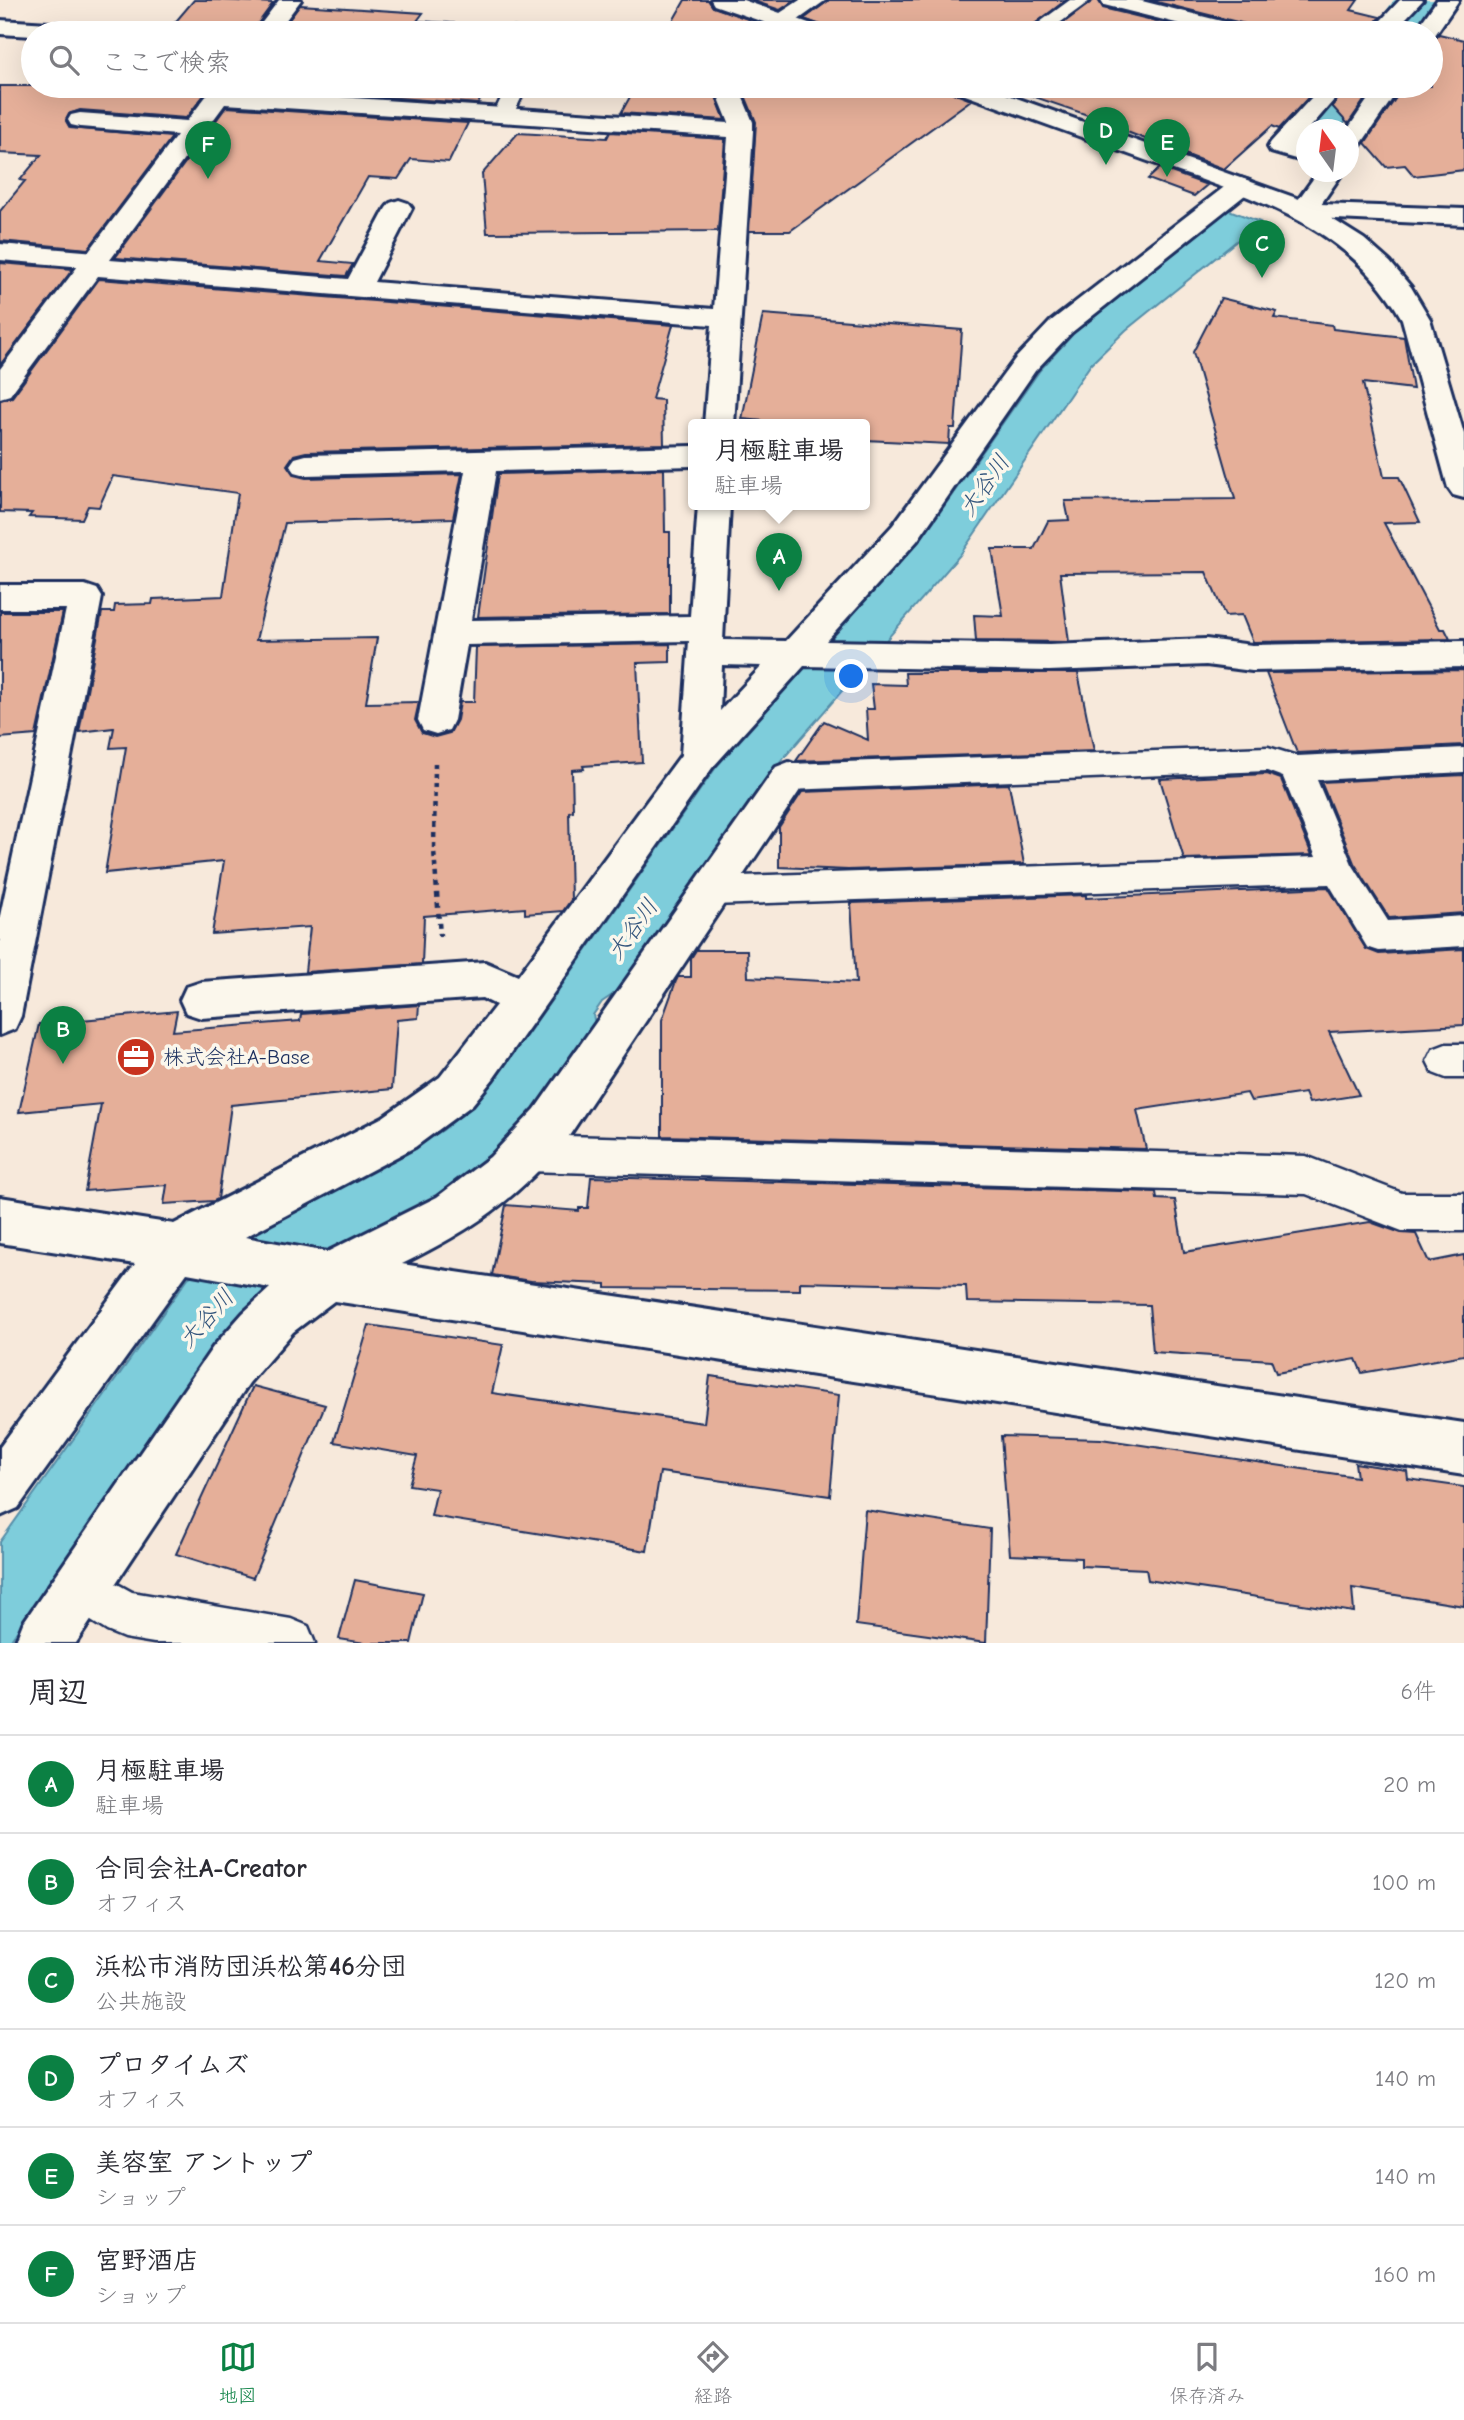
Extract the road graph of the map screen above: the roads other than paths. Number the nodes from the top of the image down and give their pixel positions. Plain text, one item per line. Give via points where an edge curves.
1 (290, 0) edge
2 (722, 0) edge
3 (815, 0) edge
4 (1082, 0) edge
5 (1112, 0) edge
6 (1412, 0) edge
7 (1448, 0) edge
8 (274, 21) edge
9 (762, 21) edge
10 (783, 21) edge
11 (1051, 21) edge
12 (1194, 21) edge
13 (1392, 21) edge
14 (1433, 21) edge
15 (0, 27) edge
16 (21, 28) edge
17 (217, 98) edge
18 (304, 98) edge
19 (511, 98) edge
20 (731, 98) edge
21 (995, 98) edge
22 (1323, 98) edge
23 (1381, 98) edge
24 (503, 115) junction
25 (1305, 119) edge
26 (80, 120) dead end
27 (194, 129) junction
28 (1296, 129) edge
29 (1359, 130) edge
30 (741, 131) junction
31 (1296, 152) edge
32 (1323, 182) edge
33 (1241, 186) junction
34 (400, 208) dead end
35 (1303, 211) junction
36 (1464, 217) edge
37 (0, 252) edge
38 (94, 263) junction
39 (357, 288) junction
40 (725, 318) junction
41 (0, 389) edge
42 (719, 419) edge
43 (688, 456) edge
44 (482, 461) junction
45 (306, 465) dead end
46 (1464, 488) edge
47 (714, 510) edge
48 (0, 597) edge
49 (452, 633) junction
50 (706, 640) junction
51 (804, 654) junction
52 (1464, 654) edge
53 (436, 720) road end
54 (699, 758) junction
55 (1464, 760) edge
56 (1296, 769) junction
57 (789, 777) joint
58 (1338, 870) junction
59 (711, 891) junction
60 (1464, 931) edge
61 (526, 999) junction
62 (201, 1000) dead end
63 (0, 1016) edge
64 (527, 1153) junction
65 (1464, 1212) edge
66 (0, 1220) edge
67 (196, 1251) junction
68 (318, 1274) junction
69 (1464, 1449) edge
70 (0, 1490) edge
71 (81, 1587) junction
72 (43, 1643) edge
73 (291, 1643) edge

1 - 8 street
2 - 9 street
3 - 10 street
4 - 11 lane
5 - 12 street
6 - 13 street
7 - 14 street
15 - 16 street
17 - 27 street
18 - 24 street
19 - 24 lane
20 - 30 street
21 - 33 street
22 - 25 street
23 - 29 street
24 - 30 street
26 - 27 street
27 - 38 street
28 - 31 street via 1280,147
30 - 40 street
32 - 35 street
33 - 35 street
33 - 51 street via 1081,310 1042,346 905,533
34 - 39 street
35 - 36 street
35 - 46 street via 1355,245 1380,268 1416,319
37 - 38 street
38 - 39 street
38 - 41 street
39 - 40 street
40 - 42 street
43 - 44 street
44 - 45 street
44 - 49 street
47 - 50 street
48 - 63 street via 85,597
49 - 50 street
49 - 53 street
50 - 51 street
50 - 54 street
51 - 52 street via 1078,658 1206,652 1273,658
51 - 54 street
54 - 61 street
55 - 56 lane
56 - 57 lane via 1268,759
56 - 58 lane
57 - 59 street
58 - 59 lane
58 - 60 lane via 1379,936
59 - 64 street
61 - 62 street via 485,980
61 - 67 street via 456,1091 429,1113
64 - 65 lane via 1306,1175 1402,1212
64 - 68 street via 454,1212
66 - 67 street
67 - 68 street
67 - 70 street
68 - 69 street
68 - 71 street via 260,1329 231,1365
71 - 72 street
71 - 73 lane via 124,1614

